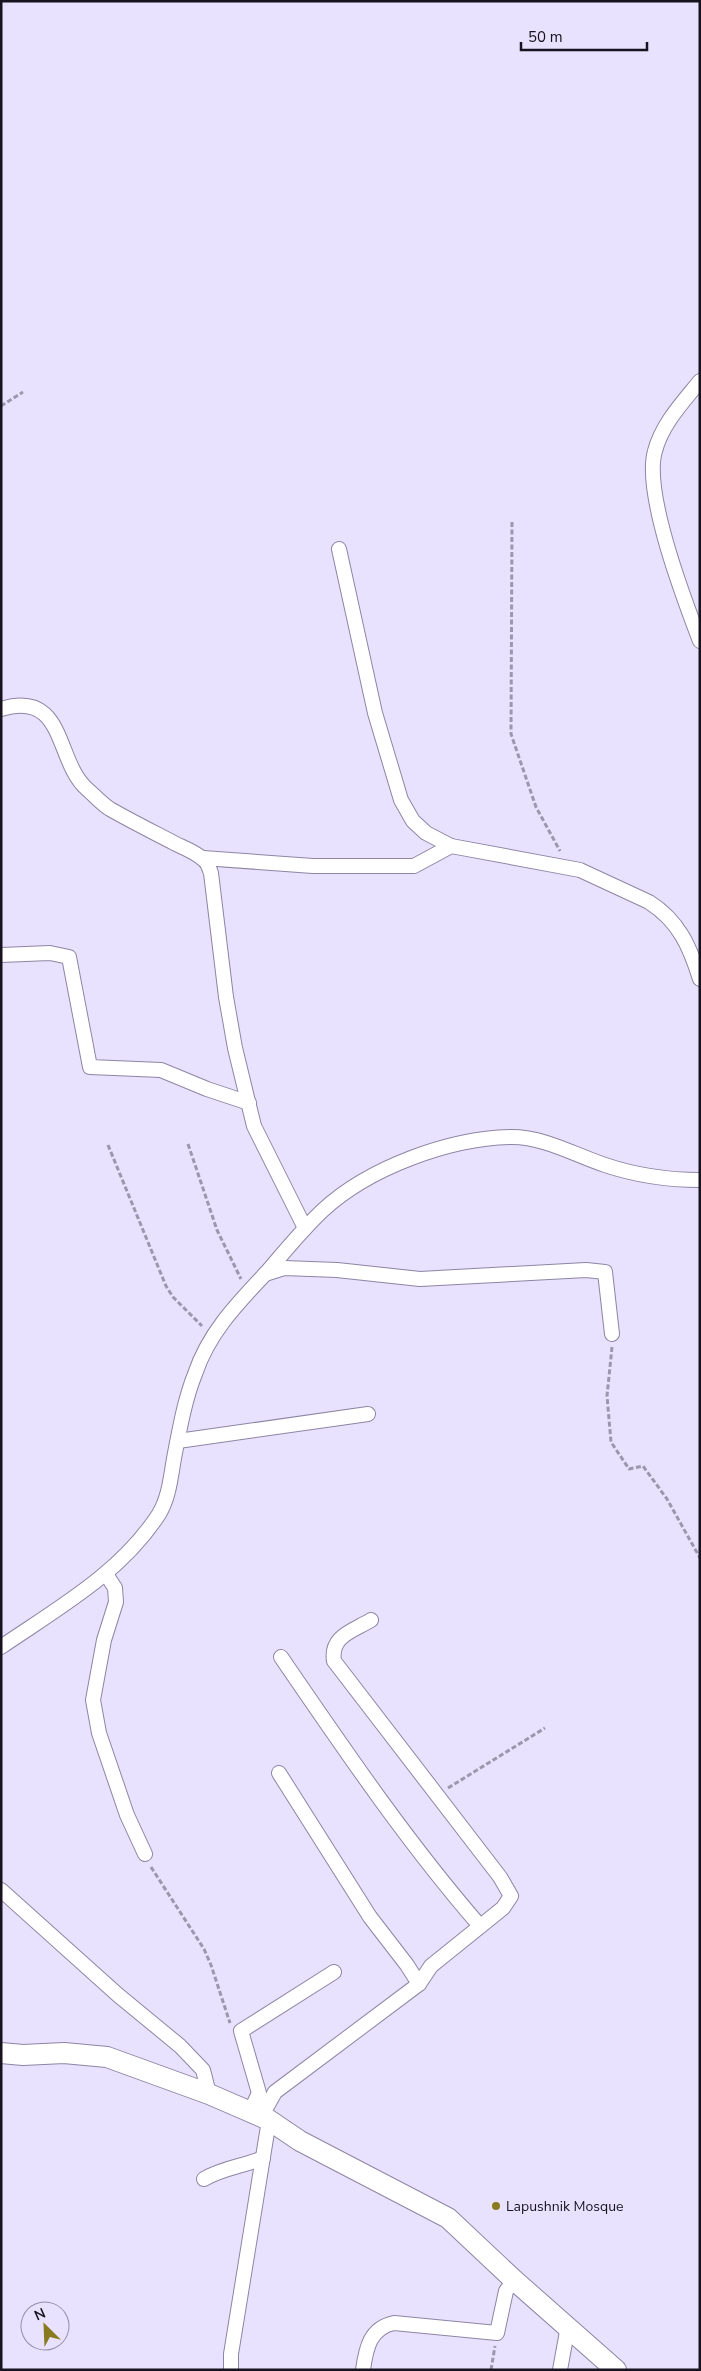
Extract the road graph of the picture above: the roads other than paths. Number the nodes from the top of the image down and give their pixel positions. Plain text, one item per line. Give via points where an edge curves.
1 (700, 381) edge
2 (339, 549) dead end
3 (700, 641) edge
4 (1, 709) edge
5 (451, 846) junction
6 (203, 858) junction
7 (695, 946) edge
8 (1, 955) edge
9 (700, 980) edge
10 (249, 1103) junction
11 (700, 1180) edge
12 (305, 1228) junction
13 (264, 1274) junction
14 (612, 1334) road end
15 (368, 1414) dead end
16 (178, 1441) junction
17 (106, 1574) junction
18 (371, 1620) dead end
19 (1, 1647) edge
20 (282, 1657) dead end
21 (279, 1773) dead end
22 (145, 1854) road end
23 (1, 1890) edge
24 (480, 1926) junction
25 (334, 1972) dead end
26 (419, 1984) junction
27 (1, 2053) edge
28 (209, 2094) junction
29 (260, 2117) junction
30 (264, 2158) junction
31 (204, 2179) dead end
32 (514, 2280) junction
33 (568, 2326) junction
34 (231, 2370) edge
35 (363, 2370) edge
36 (560, 2370) edge
37 (616, 2370) edge

1 - 3 street via 674,414 659,439 652,461 658,510 668,548
2 - 5 street via 374,713 401,800 413,820 426,833
4 - 6 street via 24,706 39,710 58,730 73,770 83,785 109,808
5 - 6 street via 414,866 313,866
5 - 7 street via 580,870 658,908
6 - 10 street via 212,873 226,997
7 - 9 street
8 - 10 street via 50,953 69,957 90,1067 161,1070 207,1090
10 - 12 street via 254,1126
11 - 12 street via 664,1178 608,1166 531,1139 490,1139 430,1151 381,1172 336,1199
12 - 13 street
13 - 14 street via 284,1268 420,1279 586,1270 605,1272
13 - 16 street via 223,1320 213,1337 195,1372
15 - 16 street
16 - 17 street via 166,1500 134,1546
17 - 19 street
17 - 22 street via 115,1588 116,1602 104,1640 93,1700 99,1733 127,1815
18 - 24 street via 336,1641 332,1650 334,1661 500,1876 511,1896 503,1908
20 - 24 street via 338,1740 443,1883
21 - 26 street via 370,1917
23 - 28 street via 180,2046 203,2070
24 - 26 street via 431,1966
25 - 29 street via 241,2031 259,2093
26 - 29 street via 275,2092
27 - 28 street via 107,2057
28 - 29 street
29 - 30 street
29 - 32 street via 448,2218
30 - 31 street via 219,2171
30 - 34 street
32 - 33 street
32 - 35 street via 506,2291 497,2333 394,2323 373,2335 366,2349
33 - 36 street
33 - 37 street

